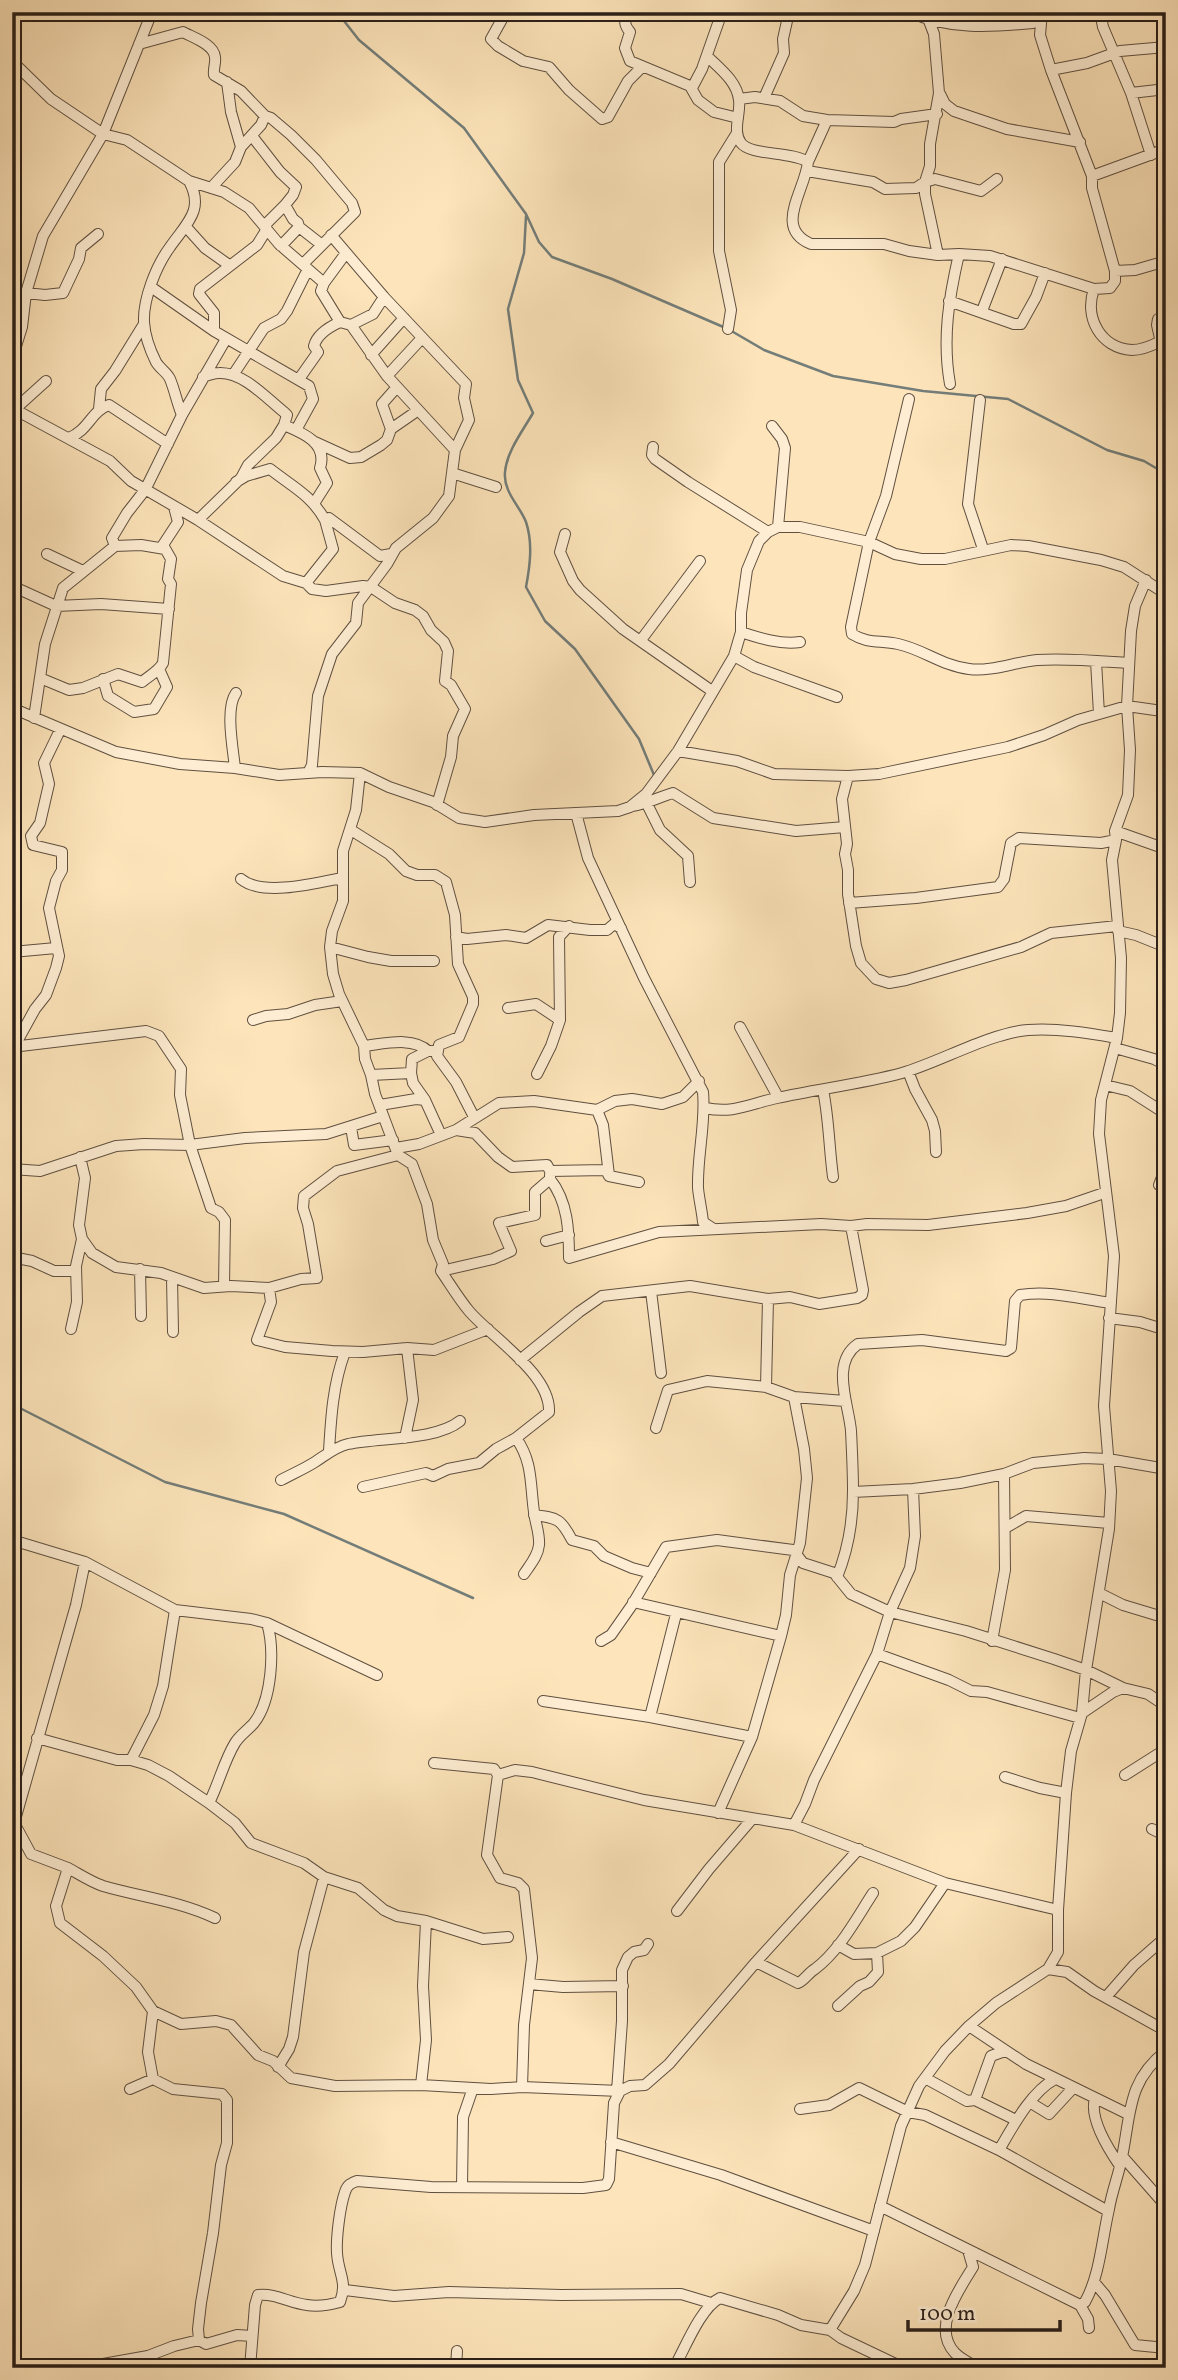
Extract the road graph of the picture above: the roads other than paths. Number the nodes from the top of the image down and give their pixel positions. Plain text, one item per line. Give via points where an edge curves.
1 (15, 12) edge
2 (506, 12) edge
3 (628, 12) edge
4 (722, 12) edge
5 (789, 12) edge
6 (910, 12) edge
7 (1041, 12) edge
8 (1100, 12) edge
9 (151, 13) edge
10 (12, 19) edge
11 (929, 21) junction
12 (139, 44) junction
13 (1166, 47) edge
14 (1115, 53) junction
15 (707, 56) junction
16 (12, 61) edge
17 (642, 67) junction
18 (1051, 69) junction
19 (227, 82) junction
20 (692, 88) junction
21 (1166, 89) edge
22 (939, 93) junction
23 (1131, 93) junction
24 (764, 98) junction
25 (739, 99) junction
26 (937, 114) junction
27 (265, 116) junction
28 (738, 118) junction
29 (827, 120) junction
30 (737, 132) junction
31 (103, 134) junction
32 (251, 136) junction
33 (1080, 142) junction
34 (241, 146) junction
35 (1166, 149) edge
36 (1151, 155) junction
37 (808, 167) junction
38 (1092, 176) junction
39 (997, 179) dead end
40 (189, 181) junction
41 (925, 182) junction
42 (210, 188) junction
43 (196, 198) junction
44 (285, 205) junction
45 (265, 227) junction
46 (299, 227) junction
47 (187, 228) junction
48 (97, 234) dead end
49 (331, 234) junction
50 (257, 245) junction
51 (280, 245) junction
52 (322, 245) junction
53 (346, 253) junction
54 (959, 254) junction
55 (939, 255) junction
56 (1002, 258) junction
57 (1166, 261) edge
58 (229, 265) junction
59 (305, 267) junction
60 (1115, 271) junction
61 (1045, 273) junction
62 (324, 283) junction
63 (151, 287) junction
64 (1094, 289) junction
65 (26, 293) junction
66 (384, 297) junction
67 (950, 301) junction
68 (982, 311) junction
69 (1166, 315) edge
70 (17, 317) edge
71 (404, 318) junction
72 (144, 324) junction
73 (345, 324) junction
74 (728, 329) dead end
75 (214, 331) junction
76 (226, 338) junction
77 (422, 338) junction
78 (1159, 342) junction
79 (249, 350) junction
80 (13, 355) edge
81 (371, 355) junction
82 (1166, 365) edge
83 (233, 375) junction
84 (387, 376) junction
85 (203, 377) junction
86 (299, 379) junction
87 (47, 381) dead end
88 (950, 384) dead end
89 (397, 387) junction
90 (909, 400) dead end
91 (980, 400) dead end
92 (99, 408) junction
93 (14, 409) edge
94 (417, 411) junction
95 (181, 415) junction
96 (284, 425) junction
97 (772, 426) dead end
98 (391, 429) junction
99 (296, 430) junction
100 (69, 439) junction
101 (315, 442) junction
102 (168, 444) junction
103 (653, 447) dead end
104 (455, 450) junction
105 (452, 473) junction
106 (236, 482) junction
107 (496, 487) dead end
108 (145, 489) junction
109 (315, 502) junction
110 (174, 507) junction
111 (198, 520) junction
112 (325, 520) junction
113 (778, 527) junction
114 (768, 532) junction
115 (565, 534) dead end
116 (869, 542) junction
117 (115, 546) junction
118 (164, 549) junction
119 (983, 549) junction
120 (391, 554) junction
121 (47, 555) dead end
122 (700, 561) dead end
123 (83, 571) junction
124 (1146, 580) junction
125 (306, 583) junction
126 (12, 586) edge
127 (371, 587) junction
128 (1166, 594) edge
129 (56, 606) junction
130 (169, 609) junction
131 (741, 632) junction
132 (642, 640) junction
133 (800, 642) dead end
134 (734, 656) junction
135 (1096, 661) junction
136 (1128, 663) junction
137 (159, 669) junction
138 (40, 678) junction
139 (103, 679) junction
140 (712, 691) junction
141 (236, 693) dead end
142 (837, 697) dead end
143 (1127, 706) junction
144 (12, 708) edge
145 (1099, 714) junction
146 (1166, 715) edge
147 (34, 718) junction
148 (60, 730) junction
149 (678, 751) junction
150 (235, 768) junction
151 (359, 772) junction
152 (308, 773) junction
153 (848, 776) junction
154 (647, 804) junction
155 (437, 805) junction
156 (630, 807) junction
157 (576, 813) junction
158 (845, 827) junction
159 (351, 831) junction
160 (1116, 835) junction
161 (1166, 849) edge
162 (342, 878) junction
163 (242, 879) dead end
164 (690, 882) dead end
165 (849, 902) junction
166 (569, 926) junction
167 (621, 928) junction
168 (1117, 929) junction
169 (456, 937) junction
170 (330, 947) junction
171 (1166, 947) edge
172 (56, 948) junction
173 (12, 952) edge
174 (434, 961) dead end
175 (342, 1002) junction
176 (508, 1008) dead end
177 (253, 1020) dead end
178 (560, 1020) junction
179 (740, 1027) dead end
180 (1116, 1043) junction
181 (364, 1046) junction
182 (13, 1047) edge
183 (432, 1051) junction
184 (1166, 1065) edge
185 (908, 1071) junction
186 (411, 1073) junction
187 (537, 1074) dead end
188 (371, 1075) junction
189 (699, 1082) junction
190 (1105, 1084) junction
191 (823, 1090) junction
192 (778, 1097) junction
193 (425, 1100) junction
194 (380, 1105) junction
195 (705, 1108) junction
196 (597, 1110) junction
197 (1165, 1110) edge
198 (383, 1116) junction
199 (474, 1117) junction
200 (351, 1127) junction
201 (456, 1130) junction
202 (441, 1135) junction
203 (190, 1145) junction
204 (395, 1147) junction
205 (936, 1152) dead end
206 (79, 1157) junction
207 (1166, 1167) edge
208 (12, 1170) edge
209 (550, 1175) junction
210 (609, 1176) junction
211 (833, 1177) dead end
212 (639, 1182) dead end
213 (1159, 1185) dead end
214 (1104, 1193) junction
215 (851, 1226) junction
216 (712, 1228) junction
217 (569, 1235) junction
218 (82, 1239) junction
219 (545, 1241) dead end
220 (12, 1257) edge
221 (140, 1269) junction
222 (76, 1271) junction
223 (441, 1271) junction
224 (172, 1277) junction
225 (224, 1286) junction
226 (269, 1288) junction
227 (651, 1291) junction
228 (768, 1298) junction
229 (1111, 1303) junction
230 (141, 1315) dead end
231 (1108, 1318) junction
232 (71, 1329) dead end
233 (488, 1329) junction
234 (1166, 1330) edge
235 (173, 1332) dead end
236 (407, 1348) junction
237 (345, 1352) junction
238 (520, 1360) junction
239 (661, 1373) dead end
240 (766, 1387) junction
241 (794, 1397) junction
242 (845, 1401) junction
243 (460, 1421) dead end
244 (656, 1428) dead end
245 (405, 1438) junction
246 (516, 1438) junction
247 (329, 1451) junction
248 (1108, 1459) junction
249 (1166, 1469) edge
250 (1004, 1475) junction
251 (281, 1480) dead end
252 (363, 1487) dead end
253 (914, 1489) junction
254 (853, 1492) junction
255 (534, 1515) junction
256 (1109, 1523) junction
257 (1007, 1527) junction
258 (12, 1540) edge
259 (796, 1556) junction
260 (85, 1562) junction
261 (650, 1573) junction
262 (524, 1574) dead end
263 (837, 1577) junction
264 (1099, 1593) junction
265 (633, 1602) junction
266 (175, 1610) junction
267 (890, 1612) junction
268 (676, 1614) junction
269 (1166, 1618) edge
270 (267, 1623) junction
271 (780, 1636) junction
272 (601, 1641) dead end
273 (992, 1641) junction
274 (877, 1654) junction
275 (1086, 1670) junction
276 (377, 1675) dead end
277 (1123, 1688) junction
278 (543, 1701) dead end
279 (1166, 1706) edge
280 (1081, 1716) junction
281 (650, 1717) junction
282 (752, 1737) junction
283 (37, 1738) junction
284 (1166, 1749) edge
285 (131, 1760) junction
286 (434, 1763) dead end
287 (498, 1775) junction
288 (1125, 1776) dead end
289 (1005, 1777) dead end
290 (1066, 1793) junction
291 (209, 1802) junction
292 (718, 1813) junction
293 (13, 1819) edge
294 (752, 1819) junction
295 (794, 1825) junction
296 (1152, 1829) dead end
297 (1166, 1836) edge
298 (859, 1849) junction
299 (68, 1868) junction
300 (324, 1877) junction
301 (945, 1883) junction
302 (873, 1893) dead end
303 (1058, 1910) junction
304 (677, 1911) dead end
305 (215, 1918) dead end
306 (426, 1921) junction
307 (508, 1937) dead end
308 (1166, 1937) edge
309 (648, 1944) dead end
310 (838, 1945) junction
311 (877, 1953) junction
312 (756, 1962) junction
313 (1048, 1969) junction
314 (529, 1984) junction
315 (623, 1986) junction
316 (1106, 1997) junction
317 (838, 2006) dead end
318 (153, 2011) junction
319 (969, 2026) junction
320 (1166, 2031) edge
321 (1005, 2051) junction
322 (1166, 2051) edge
323 (278, 2067) junction
324 (925, 2078) junction
325 (153, 2079) junction
326 (1055, 2079) junction
327 (421, 2085) junction
328 (522, 2087) junction
329 (473, 2088) junction
330 (1073, 2088) junction
331 (130, 2089) dead end
332 (619, 2091) junction
333 (1095, 2099) junction
334 (975, 2100) junction
335 (1031, 2103) junction
336 (800, 2109) dead end
337 (908, 2112) junction
338 (1128, 2114) junction
339 (1016, 2120) junction
340 (611, 2142) junction
341 (999, 2150) junction
342 (1121, 2161) junction
343 (462, 2187) junction
344 (880, 2206) junction
345 (1166, 2206) edge
346 (1108, 2211) junction
347 (874, 2231) junction
348 (968, 2250) junction
349 (1094, 2282) junction
350 (345, 2290) junction
351 (711, 2303) junction
352 (1080, 2305) junction
353 (1089, 2328) dead end
354 (830, 2330) junction
355 (252, 2336) junction
356 (199, 2340) junction
357 (1163, 2348) edge
358 (457, 2351) dead end
359 (898, 2367) edge
360 (81, 2368) edge
361 (250, 2368) edge
362 (456, 2368) edge
363 (674, 2368) edge
364 (978, 2368) edge
365 (1165, 2368) edge

1 - 10 street
2 - 17 street via 491,39 523,61 549,67 602,119 608,117 628,81
3 - 17 street via 625,20 630,36 625,48 630,61
4 - 15 street
5 - 24 street via 784,53
6 - 11 street
7 - 11 street via 1032,23 991,27
7 - 18 street via 1040,35
8 - 14 street
9 - 12 street
11 - 22 street
12 - 19 street via 183,32 212,49 214,75
12 - 31 street
13 - 14 street
14 - 18 street
14 - 23 street
15 - 20 street
15 - 25 street via 734,86
16 - 31 street via 51,99
17 - 20 street
18 - 33 street
19 - 27 street
19 - 34 street
20 - 28 street via 698,100 714,112
21 - 23 street
22 - 26 street
22 - 33 street via 954,111 1007,129
23 - 36 street
24 - 25 street
24 - 29 street via 780,101 803,116
25 - 28 street
26 - 29 street via 894,122
26 - 41 street
27 - 32 street
27 - 49 street via 316,160 355,209
28 - 30 street
29 - 37 street
30 - 37 street via 748,148 791,154
30 - 74 street via 719,162 719,251 731,310
31 - 40 street via 127,140
31 - 65 street via 43,236
32 - 34 street
32 - 44 street via 296,187
33 - 38 street
34 - 42 street via 235,162
35 - 36 street
36 - 38 street
37 - 41 street via 885,189 916,188
37 - 55 street via 791,218 800,239 811,244 884,244
38 - 60 street
39 - 41 street via 981,191 935,179
40 - 42 street
40 - 43 street
41 - 55 street
42 - 43 street
42 - 45 street via 249,208
43 - 47 street
44 - 45 street
44 - 46 street
45 - 50 street
45 - 51 street
46 - 51 street
46 - 52 street
47 - 58 street
47 - 63 street via 169,248
48 - 65 street via 81,248 63,293
49 - 52 street
49 - 53 street
50 - 51 street
50 - 58 street
51 - 59 street
52 - 59 street
53 - 62 street
53 - 66 street
54 - 55 street
54 - 56 street
54 - 67 street
56 - 61 street
56 - 68 street
57 - 60 street
58 - 75 street via 199,294 214,313
59 - 62 street
59 - 79 street via 287,311 264,328
60 - 64 street via 1110,288
61 - 64 street
61 - 68 street via 1021,324
62 - 73 street via 321,291
63 - 72 street
63 - 75 street
64 - 78 street via 1090,300 1094,325 1103,340 1131,350
65 - 70 street
66 - 71 street
66 - 73 street via 373,314
67 - 68 street
67 - 88 street via 946,321
69 - 78 street via 1158,319
70 - 80 street
71 - 77 street
71 - 81 street
72 - 92 street via 101,389
72 - 95 street via 147,346 170,379
73 - 81 street
73 - 86 street via 331,326 316,338 318,352
75 - 76 street
76 - 79 street
76 - 85 street
77 - 84 street
77 - 104 street via 466,384 469,420
78 - 82 street
79 - 83 street
79 - 86 street
81 - 84 street
83 - 85 street via 219,372
83 - 96 street via 285,413
84 - 89 street
85 - 95 street
86 - 99 street via 309,386 313,399
87 - 93 street
89 - 94 street
89 - 98 street via 382,404
90 - 116 street via 886,496
91 - 119 street via 968,504
92 - 100 street via 85,429
92 - 102 street via 109,405
93 - 100 street
94 - 98 street
94 - 104 street
95 - 102 street
96 - 99 street
96 - 106 street
97 - 113 street via 785,448
98 - 101 street via 387,440 361,457 350,458
99 - 101 street
100 - 108 street via 110,461
101 - 109 street via 327,483
102 - 108 street
103 - 114 street via 655,458
104 - 105 street
105 - 107 street
105 - 120 street via 449,496 433,518
106 - 109 street via 270,469
106 - 111 street
108 - 110 street
108 - 117 street via 112,538
109 - 112 street
110 - 111 street
110 - 118 street via 178,522
111 - 125 street via 283,576
112 - 120 street via 329,518 380,556
112 - 125 street via 333,549
113 - 114 street
113 - 116 street via 800,527
114 - 131 street via 759,541 747,570
115 - 132 street via 560,552 573,581 623,629
116 - 119 street via 921,559 946,559
116 - 135 street via 851,627 852,634 866,642 900,644 969,669 1038,660
117 - 118 street
117 - 123 street
118 - 130 street via 171,559
119 - 124 street via 1028,546 1101,560
120 - 127 street
121 - 123 street
122 - 132 street
123 - 129 street via 63,588
124 - 128 street
124 - 136 street via 1135,606
125 - 127 street via 326,591
126 - 129 street
127 - 152 street via 358,603 356,623 332,654 321,686
127 - 155 street via 423,616 448,650 445,681 465,709 453,736
129 - 130 street
129 - 138 street
130 - 137 street
131 - 133 street
131 - 134 street
132 - 140 street
134 - 140 street
134 - 142 street
135 - 136 street
135 - 145 street
136 - 143 street
137 - 139 street via 142,682 118,674
137 - 139 street via 167,687 155,709 134,712 108,696
138 - 139 street via 69,690
138 - 147 street
140 - 149 street
141 - 150 street via 231,709
143 - 145 street
143 - 146 street
143 - 160 street via 1128,795
144 - 147 street
145 - 153 street via 1008,747 920,767
147 - 148 street
148 - 150 street via 116,752
148 - 172 street via 44,763 49,784 40,823 32,836 33,845 62,852 62,870 49,908
149 - 153 street via 737,761 774,774
149 - 156 street via 646,794
150 - 152 street via 279,775
151 - 152 street
151 - 155 street
151 - 159 street
153 - 158 street via 842,799
154 - 156 street
154 - 158 street via 673,793 713,818 796,831
154 - 164 street via 660,830 688,856
155 - 157 street via 459,818 485,821
156 - 157 street
157 - 167 street via 588,858
158 - 165 street
159 - 162 street via 343,851
159 - 169 street via 389,854 406,871 435,875 446,882
160 - 161 street
160 - 165 street via 1101,843 1020,838 1011,843 998,887
160 - 168 street via 1112,860
162 - 163 street via 275,887 251,886
162 - 170 street via 343,901
165 - 168 street via 861,964 876,979 889,983 1021,947 1051,933
166 - 167 street via 607,930 614,924
166 - 169 street via 548,925 526,938
166 - 178 street via 559,937
167 - 189 street
168 - 171 street
168 - 180 street via 1121,993
169 - 183 street via 458,964 473,1004 459,1037
170 - 174 street via 391,961
170 - 175 street
172 - 173 street
172 - 182 street via 59,956 46,995
175 - 177 street
175 - 181 street
176 - 178 street via 536,1004
178 - 187 street
179 - 192 street
180 - 184 street
180 - 185 street via 1072,1031 1027,1030
180 - 190 street
181 - 183 street via 407,1042
181 - 188 street
182 - 203 street via 146,1031 159,1036 181,1069 180,1095
183 - 186 street via 412,1059
183 - 199 street via 456,1082
185 - 191 street
185 - 205 street via 932,1120
186 - 188 street
186 - 193 street
188 - 194 street
189 - 195 street
189 - 196 street via 683,1097 662,1104 632,1099
190 - 197 street via 1130,1091
190 - 214 street via 1099,1134
191 - 192 street
191 - 211 street
192 - 195 street via 736,1110
193 - 194 street
193 - 202 street
194 - 198 street
195 - 216 street via 698,1189 703,1222
196 - 199 street via 534,1101 499,1103
196 - 210 street
198 - 200 street
198 - 204 street
199 - 201 street
200 - 203 street via 326,1134
200 - 204 street via 354,1145
201 - 202 street
201 - 209 street via 475,1133 512,1167 547,1165
202 - 204 street
203 - 206 street via 116,1146
203 - 225 street via 211,1208 225,1220
204 - 223 street via 412,1164 443,1264
204 - 226 street via 337,1171 304,1196 317,1278
206 - 208 street via 40,1171
206 - 218 street via 85,1178 79,1225
207 - 213 street
209 - 210 street via 598,1168
209 - 217 street via 560,1191
209 - 223 street via 536,1192 535,1215 499,1223 511,1251
210 - 212 street
214 - 215 street via 1027,1213 929,1225
214 - 229 street via 1114,1256
215 - 216 street
215 - 228 street via 862,1295 819,1304 790,1297
216 - 217 street via 659,1232 569,1258
217 - 219 street
218 - 221 street via 92,1254 116,1267
218 - 222 street
220 - 222 street via 54,1271
221 - 224 street
221 - 230 street
222 - 232 street via 77,1302
223 - 233 street
224 - 225 street via 204,1288
224 - 235 street
225 - 226 street
226 - 237 street via 271,1302 257,1340
227 - 228 street via 690,1286
227 - 238 street via 602,1296
227 - 239 street
228 - 240 street
229 - 231 street
229 - 242 street via 1060,1294 1020,1295 1015,1301 1011,1348 1006,1351 922,1340 858,1344 846,1356
231 - 234 street
231 - 248 street via 1104,1406
233 - 236 street via 434,1350
233 - 238 street
236 - 237 street
236 - 245 street via 413,1400
237 - 247 street via 331,1408
238 - 246 street via 545,1392 549,1412
240 - 241 street
240 - 244 street via 707,1381 668,1390
241 - 242 street
241 - 259 street via 807,1478
242 - 254 street
243 - 245 street
245 - 247 street via 348,1444
246 - 252 street via 473,1466
246 - 255 street via 525,1451 532,1480
247 - 251 street
248 - 249 street
248 - 250 street via 1033,1462
248 - 256 street
250 - 253 street
250 - 257 street
253 - 254 street
253 - 267 street via 914,1554
254 - 263 street via 851,1524
255 - 261 street via 563,1522 572,1540
255 - 262 street via 539,1544
256 - 257 street via 1026,1516
256 - 264 street
257 - 273 street via 1006,1570
258 - 260 street
259 - 261 street via 793,1550 717,1540 666,1547
259 - 263 street
259 - 271 street
260 - 266 street
260 - 283 street
261 - 265 street
263 - 267 street via 851,1594
264 - 269 street
264 - 275 street
265 - 268 street
265 - 272 street via 611,1635
266 - 270 street
266 - 285 street via 163,1686
267 - 273 street
267 - 274 street
268 - 271 street
268 - 281 street
270 - 276 street
270 - 291 street via 272,1654 262,1707 236,1741
271 - 282 street
273 - 275 street
274 - 280 street via 971,1691
274 - 295 street
275 - 277 street
275 - 280 street
277 - 279 street via 1148,1694
277 - 280 street
278 - 281 street
280 - 290 street
281 - 282 street
282 - 292 street
283 - 285 street
283 - 293 street
284 - 288 street
285 - 291 street via 148,1765
286 - 287 street via 494,1769
287 - 292 street via 532,1772 644,1801
287 - 314 street via 487,1855 500,1878 524,1889 532,1958
289 - 290 street
290 - 303 street
291 - 300 street via 251,1843 304,1863
292 - 294 street
293 - 299 street via 31,1854
294 - 295 street
294 - 304 street
295 - 298 street
296 - 297 street
298 - 301 street
298 - 312 street
299 - 305 street via 100,1885 152,1896
299 - 318 street via 56,1906 60,1923 128,1979
300 - 306 street via 358,1888 397,1916
300 - 323 street via 304,1952 293,2037
301 - 303 street
301 - 311 street via 908,1934
302 - 310 street
303 - 313 street via 1058,1952
306 - 307 street via 483,1938
306 - 327 street via 426,2040
308 - 316 street
309 - 315 street via 628,1957 622,1970
310 - 311 street via 854,1954
310 - 312 street via 798,1983
311 - 317 street via 878,1972
312 - 332 street via 669,2064 645,2085
313 - 316 street via 1067,1972
313 - 319 street
314 - 315 street
314 - 328 street
315 - 332 street
316 - 320 street
318 - 323 street via 180,2024 216,2021 232,2025 258,2055
318 - 325 street via 148,2052
319 - 321 street
319 - 324 street
321 - 326 street
321 - 334 street via 991,2056
322 - 338 street via 1142,2074
323 - 327 street via 291,2078 335,2087
324 - 334 street via 967,2101
324 - 337 street
325 - 331 street
325 - 356 street via 173,2089 222,2094 228,2100 227,2143
326 - 330 street
326 - 335 street via 1043,2085
327 - 329 street
328 - 329 street
328 - 332 street
329 - 343 street via 463,2117
330 - 333 street
330 - 335 street via 1049,2114
332 - 340 street
333 - 338 street
333 - 342 street via 1093,2107 1104,2143
334 - 339 street
335 - 339 street
336 - 337 street via 829,2105 859,2088
337 - 341 street via 925,2115
337 - 344 street
338 - 342 street
339 - 341 street
340 - 343 street via 609,2179 601,2187
340 - 347 street via 721,2175
341 - 346 street
342 - 345 street
342 - 346 street
343 - 350 street via 357,2181 348,2185 337,2254
344 - 347 street
344 - 348 street
346 - 349 street
347 - 354 street via 854,2291
348 - 352 street
348 - 364 street via 972,2267 945,2325 946,2339 965,2362
349 - 352 street
349 - 357 street via 1135,2345
350 - 351 street via 394,2296 449,2292 681,2294
350 - 355 street via 340,2302 327,2306 258,2295
351 - 354 street via 720,2298
351 - 363 street
352 - 353 street
354 - 359 street
355 - 356 street via 237,2335 206,2344
355 - 361 street
356 - 360 street via 148,2356
357 - 365 street
358 - 362 street

